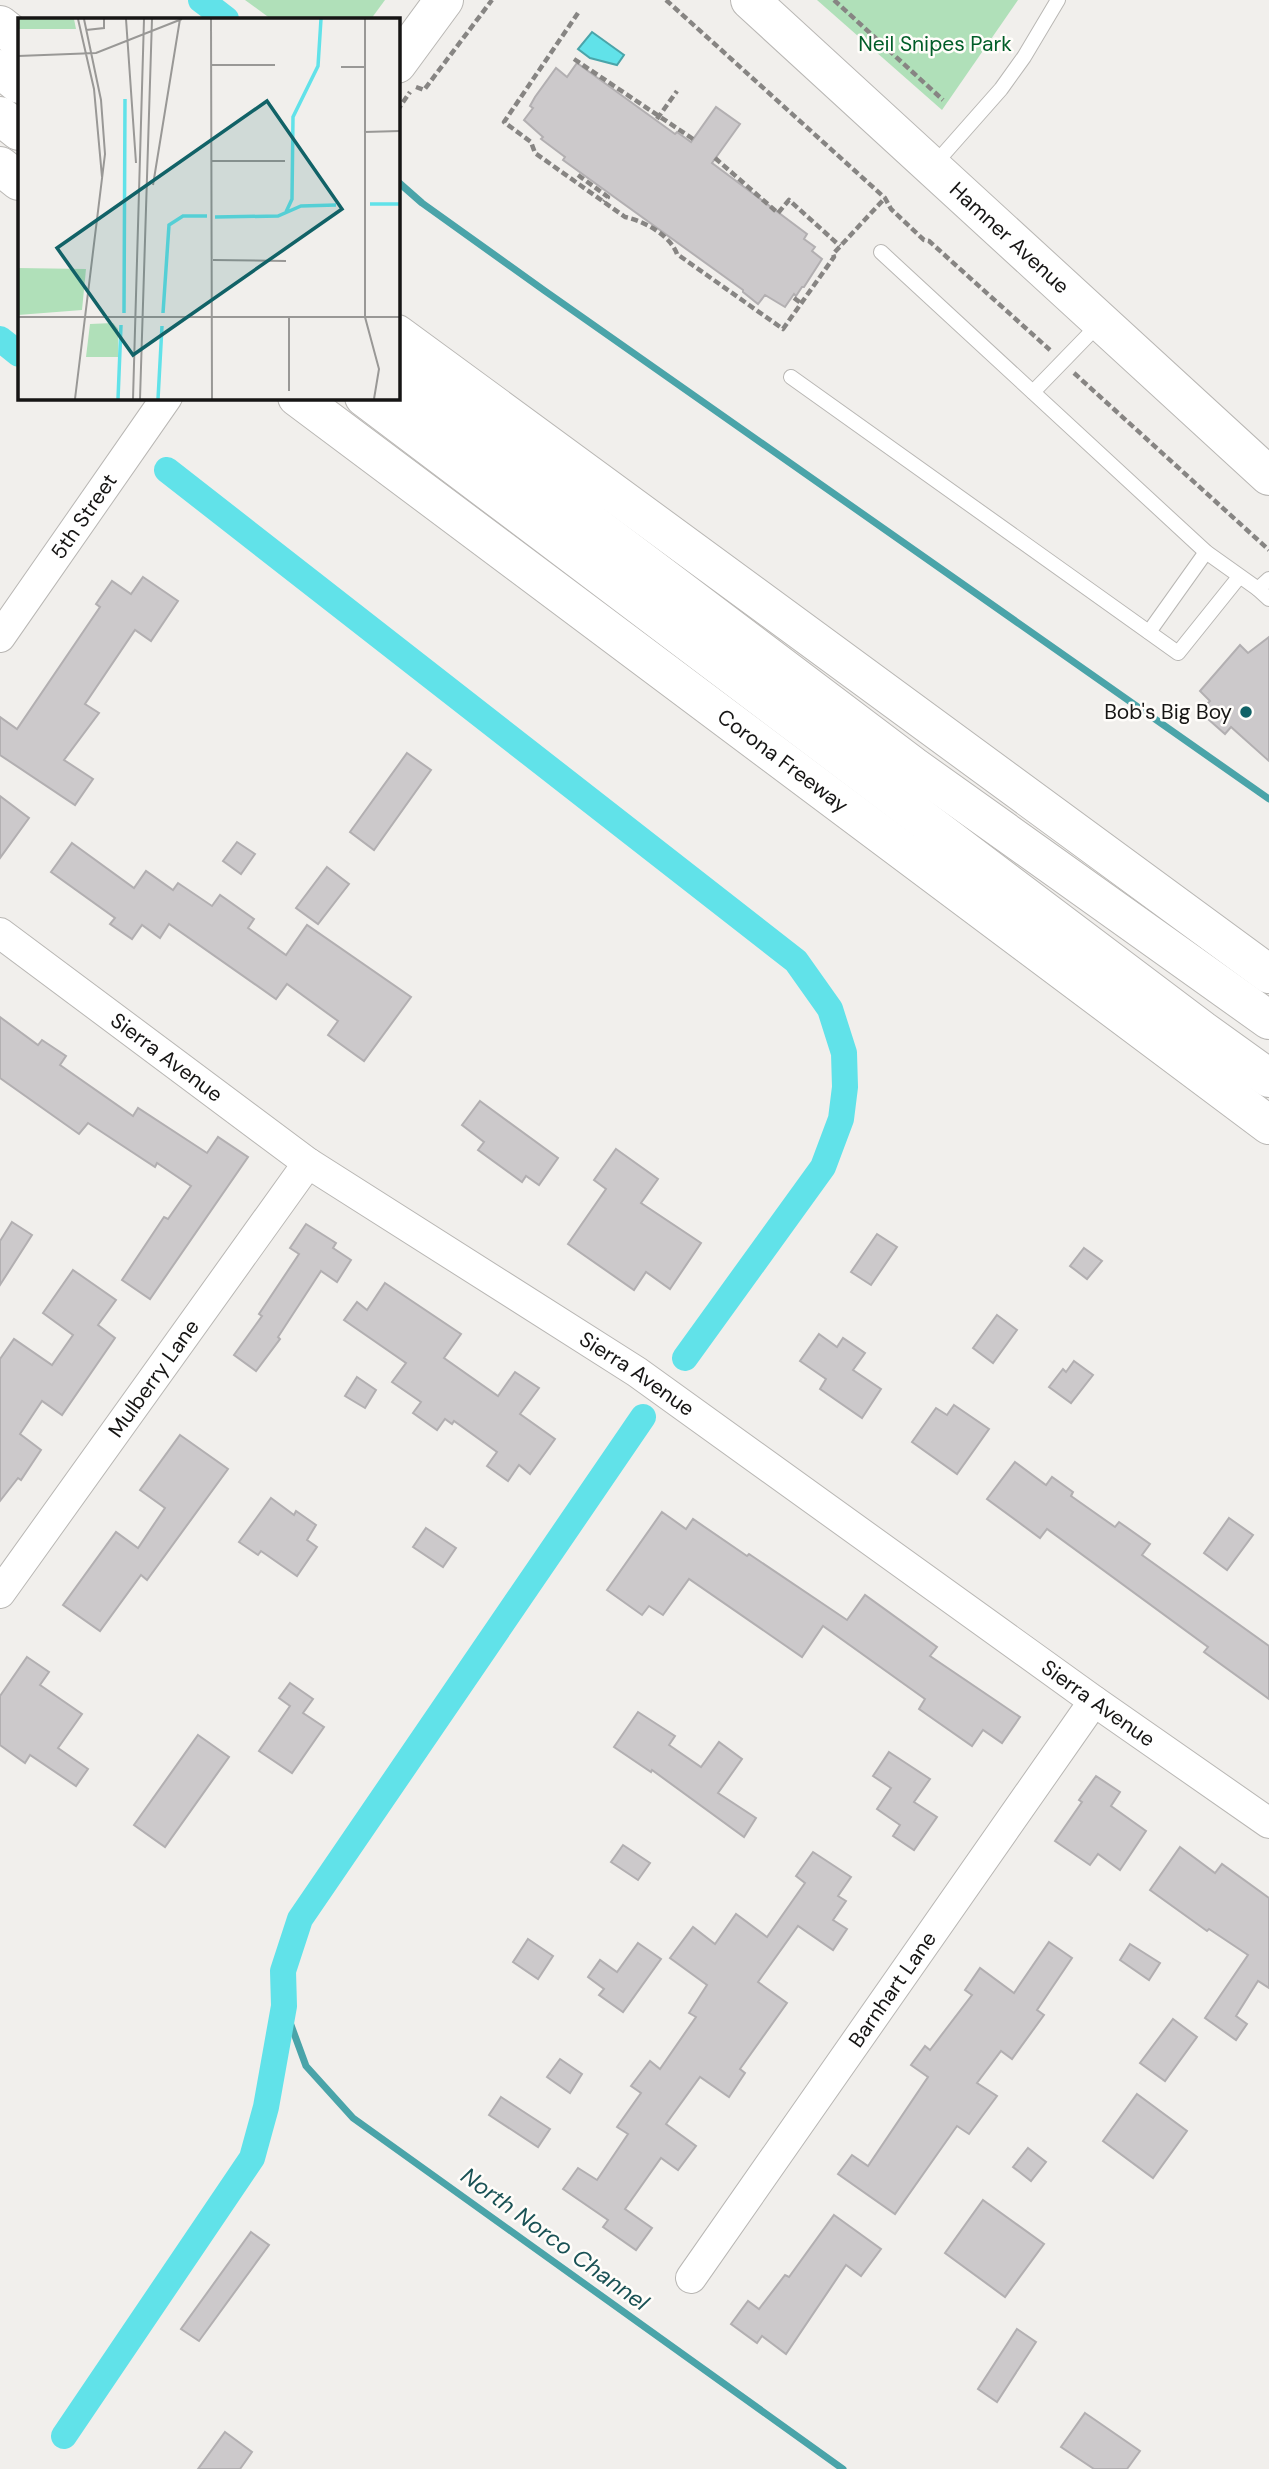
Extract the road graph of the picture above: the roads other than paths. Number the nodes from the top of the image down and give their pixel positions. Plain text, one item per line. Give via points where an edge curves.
1 (444, 0) edge
2 (750, 0) edge
3 (1058, 0) edge
4 (0, 25) edge
5 (18, 39) edge
6 (399, 61) edge
7 (0, 69) edge
8 (18, 83) edge
9 (0, 116) edge
10 (18, 130) edge
11 (0, 166) edge
12 (932, 167) junction
13 (18, 180) edge
14 (881, 252) dead end
15 (1101, 322) junction
16 (399, 335) edge
17 (790, 377) dead end
18 (399, 378) edge
19 (1033, 392) junction
20 (300, 399) edge
21 (366, 399) edge
22 (159, 409) edge
23 (1269, 476) edge
24 (1206, 552) junction
25 (1239, 577) junction
26 (1265, 589) edge
27 (1149, 632) junction
28 (0, 637) edge
29 (936, 729) junction
30 (0, 933) edge
31 (1269, 943) edge
32 (1269, 974) edge
33 (1269, 1020) edge
34 (1269, 1078) edge
35 (1222, 1091) junction
36 (1269, 1125) edge
37 (1269, 1139) edge
38 (307, 1163) junction
39 (0, 1593) edge
40 (1094, 1701) junction
41 (1269, 1823) edge
42 (691, 2278) dead end

1 - 6 main road
2 - 12 main road, Hamner Avenue
3 - 12 lane via 1001,89
4 - 5 main road
7 - 8 main road
9 - 10 main road
11 - 13 main road
12 - 15 main road, Hamner Avenue
14 - 19 lane
15 - 19 lane
15 - 23 main road, Hamner Avenue
16 - 29 main road
17 - 27 lane
18 - 33 main road via 913,766
19 - 24 lane
20 - 35 main road, Corona Freeway
21 - 34 main road
22 - 28 street, 5th Street
24 - 25 lane
24 - 27 lane
25 - 26 lane
25 - 27 lane via 1178,653
29 - 31 main road
29 - 32 main road
30 - 38 street, Sierra Avenue
35 - 36 main road, Corona Freeway
35 - 37 main road
38 - 39 street, Mulberry Lane
38 - 40 street, Sierra Avenue via 637,1372
40 - 41 street, Sierra Avenue
40 - 42 street, Barnhart Lane

